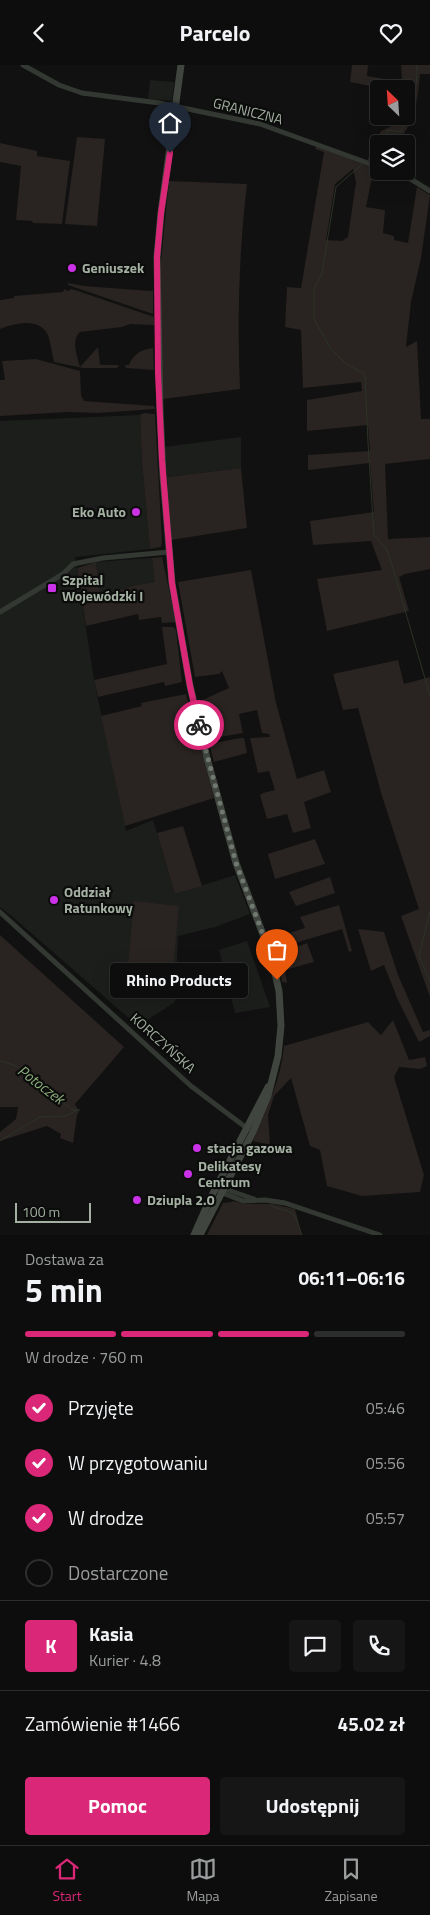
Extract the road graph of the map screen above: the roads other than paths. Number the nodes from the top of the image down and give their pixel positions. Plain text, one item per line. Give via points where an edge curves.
1 (23, 65) edge
2 (181, 65) edge
3 (176, 106) junction
4 (370, 164) edge
5 (412, 180) edge
6 (430, 191) edge
7 (169, 552) junction
8 (0, 612) edge
9 (0, 913) edge
10 (250, 1130) junction
11 (216, 1188) junction
12 (223, 1191) junction
13 (194, 1235) edge
14 (200, 1235) edge
15 (380, 1235) edge

1 - 3 street, GRANICZNA via 59,85 82,93
2 - 3 main road
3 - 4 street, GRANICZNA via 260,124
3 - 7 main road via 157,257 160,411
5 - 6 street
7 - 8 street via 74,564 64,574
7 - 10 main road via 190,686 207,758 236,863 267,945 279,991 281,1025 278,1056
9 - 10 street, KORCZYŃSKA via 191,1085
10 - 11 main road
10 - 12 main road
11 - 12 street
11 - 13 main road
12 - 14 main road
12 - 15 street via 243,1201 285,1203

